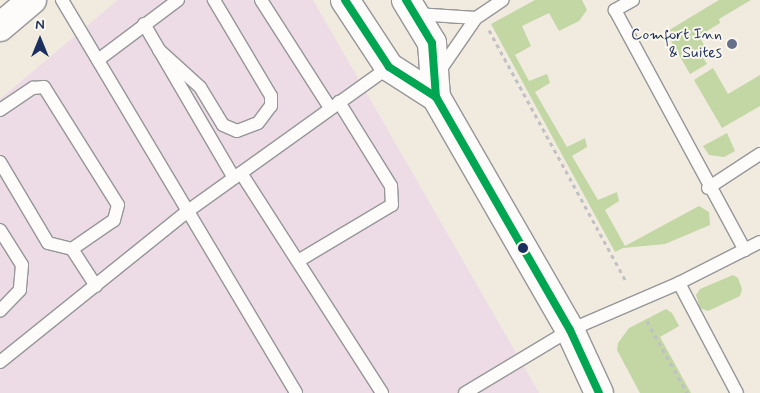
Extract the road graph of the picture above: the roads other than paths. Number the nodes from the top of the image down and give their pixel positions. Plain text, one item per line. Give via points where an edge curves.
1 (32, 0) edge
2 (62, 0) edge
3 (178, 0) edge
4 (214, 0) edge
5 (261, 0) edge
6 (345, 0) edge
7 (503, 0) edge
8 (634, 0) edge
9 (410, 7) edge
10 (476, 18) junction
11 (144, 24) junction
12 (0, 27) edge
13 (159, 50) junction
14 (98, 60) junction
15 (389, 67) junction
16 (435, 87) junction
17 (334, 105) junction
18 (0, 110) edge
19 (760, 154) edge
20 (0, 162) edge
21 (238, 175) junction
22 (708, 188) junction
23 (188, 211) junction
24 (0, 230) edge
25 (760, 242) edge
26 (72, 249) junction
27 (745, 250) junction
28 (298, 261) junction
29 (679, 283) junction
30 (96, 286) junction
31 (0, 311) edge
32 (570, 330) junction
33 (0, 362) edge
34 (469, 392) edge
35 (296, 393) edge
36 (382, 393) edge
37 (599, 393) edge
38 (737, 393) edge

1 - 12 street
2 - 14 lane
3 - 11 lane
4 - 13 lane via 271,96 271,106 258,123 237,131 223,125 200,88
5 - 17 lane
6 - 15 street
7 - 10 lane
8 - 22 lane via 615,10
9 - 10 lane
9 - 16 street via 432,43
10 - 16 lane
11 - 13 lane
11 - 14 lane
13 - 21 lane via 213,141
14 - 23 lane
15 - 16 street
15 - 17 lane
16 - 32 street
17 - 21 lane
17 - 28 lane via 391,186 392,205
18 - 26 lane via 33,88 44,88 118,205 114,220
19 - 22 lane
20 - 26 lane via 48,243
21 - 23 lane
21 - 28 lane
22 - 27 lane
23 - 30 lane
23 - 35 lane
24 - 31 lane via 22,265 20,290
25 - 27 lane
26 - 30 lane
27 - 29 lane
28 - 36 lane
29 - 32 lane
29 - 38 lane
30 - 33 lane
32 - 34 lane
32 - 37 street

